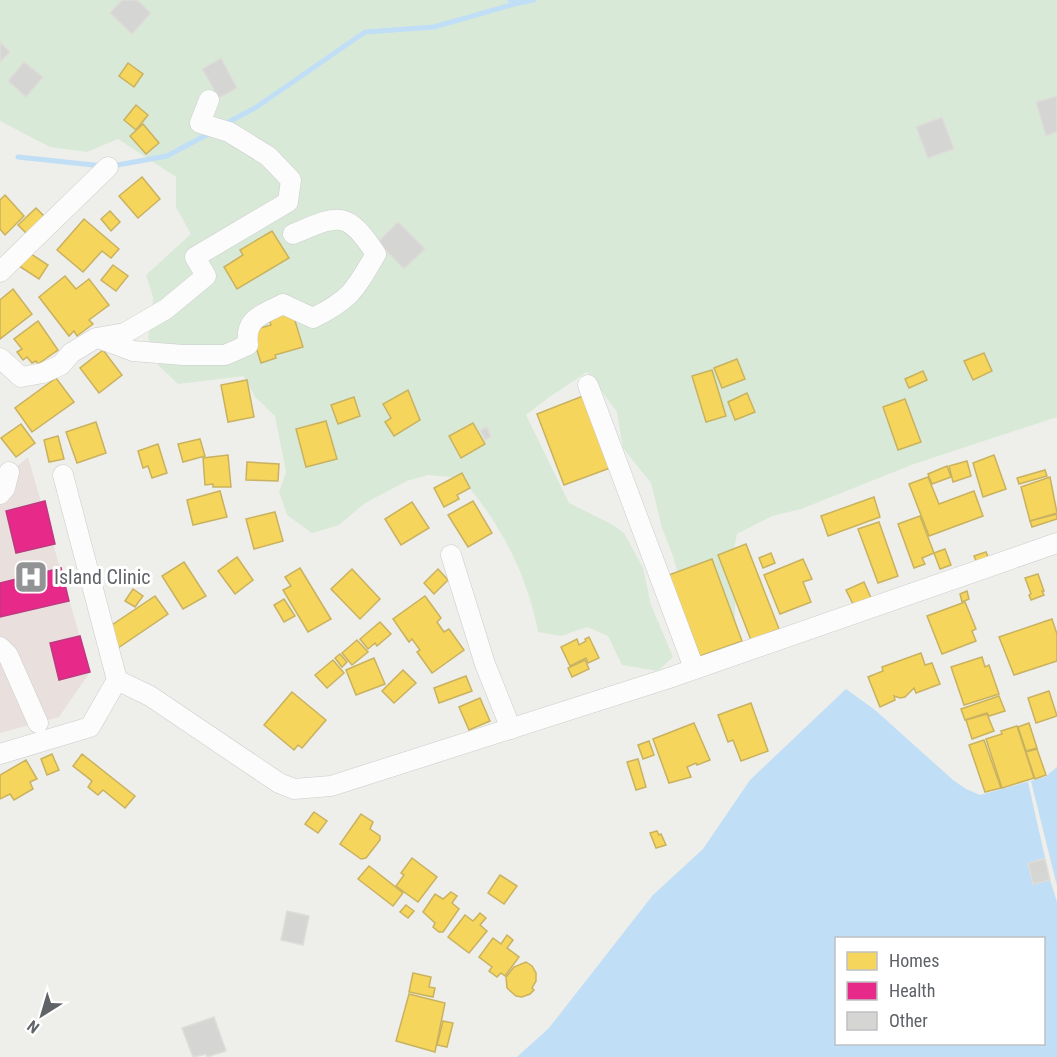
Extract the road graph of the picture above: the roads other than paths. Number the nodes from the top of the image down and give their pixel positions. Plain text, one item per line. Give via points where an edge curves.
1 (209, 100) dead end
2 (108, 167) dead end
3 (293, 234) dead end
4 (0, 272) edge
5 (96, 338) junction
6 (0, 358) edge
7 (588, 385) dead end
8 (9, 472) dead end
9 (63, 475) dead end
10 (0, 494) edge
11 (1057, 543) edge
12 (451, 555) dead end
13 (0, 647) edge
14 (694, 668) junction
15 (117, 680) junction
16 (38, 723) dead end
17 (511, 729) junction
18 (0, 754) edge

1 - 5 street via 200,123 229,132 268,156 291,180 288,202 195,257 206,276 166,309 125,333
2 - 4 street
3 - 5 street via 329,219 342,219 360,231 376,254 355,290 334,307 313,318 283,304 255,317 248,330 248,345 225,355 133,351
5 - 6 street via 71,354 61,366 39,374 21,377
7 - 14 street
8 - 10 street
9 - 15 street
11 - 14 street
12 - 17 street via 484,664
13 - 16 street via 8,655
14 - 17 street
15 - 17 street via 150,696 279,783 294,789 344,783
15 - 18 street via 90,727

